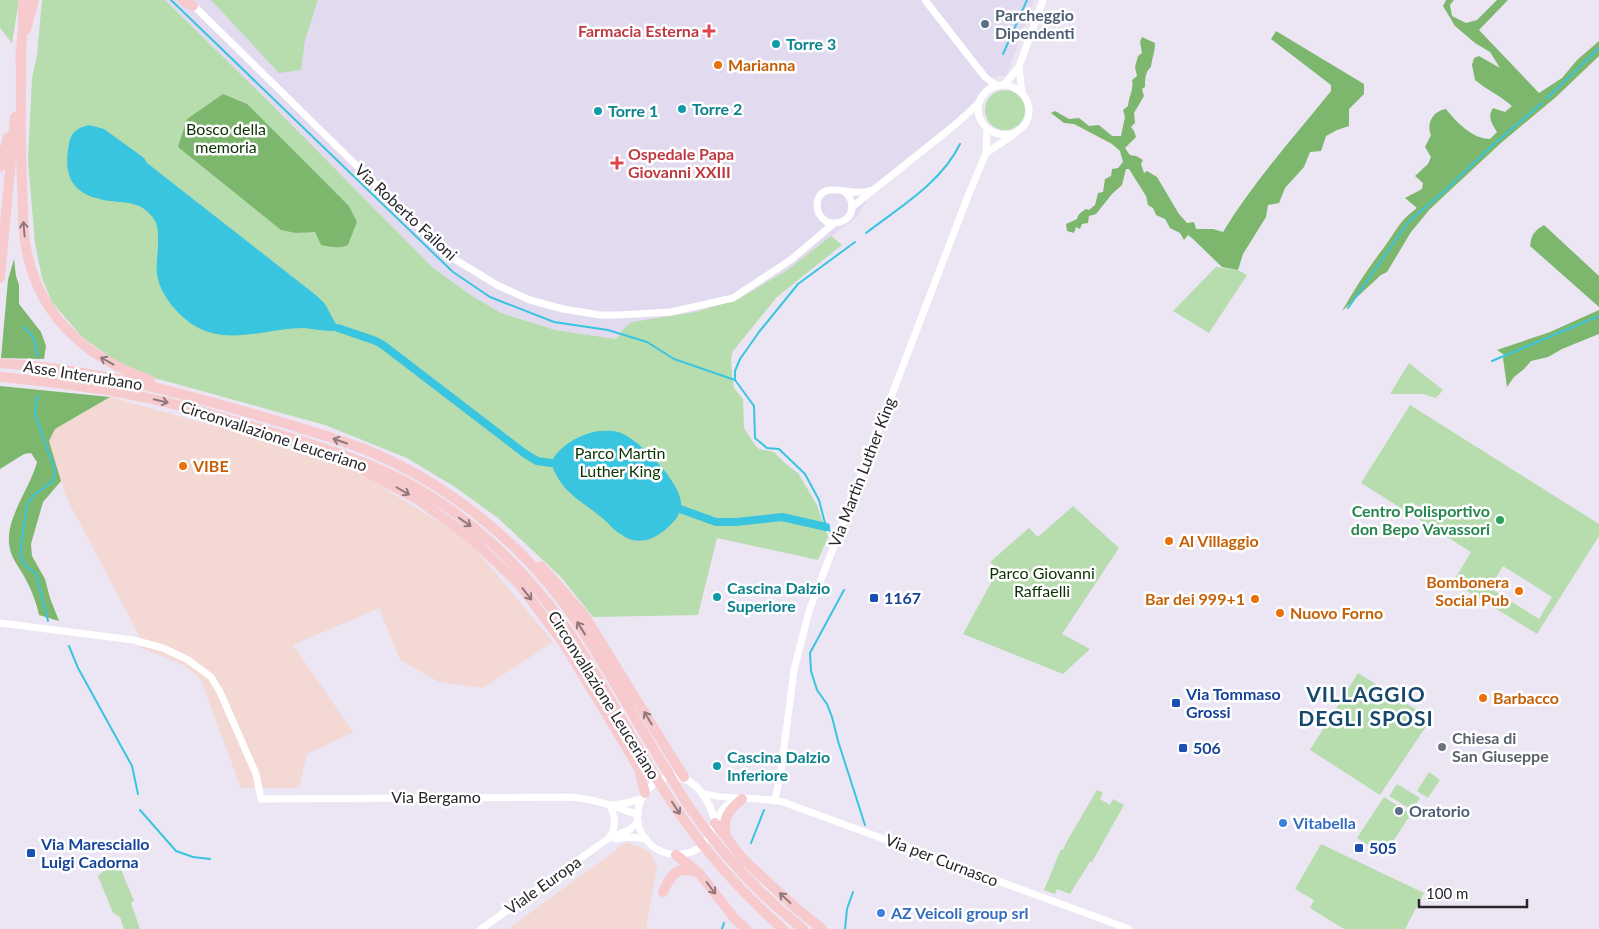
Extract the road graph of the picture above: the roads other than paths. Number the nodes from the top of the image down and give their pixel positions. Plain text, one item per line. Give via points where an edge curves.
1 (23, 0) edge
2 (28, 0) edge
3 (34, 0) edge
4 (183, 0) edge
5 (925, 0) edge
6 (1043, 0) edge
7 (191, 3) edge
8 (23, 28) junction
9 (21, 50) junction
10 (1019, 67) junction
11 (985, 77) junction
12 (1001, 85) junction
13 (1022, 93) junction
14 (982, 97) junction
15 (16, 107) junction
16 (981, 121) junction
17 (958, 122) junction
18 (987, 129) junction
19 (1015, 133) junction
20 (986, 153) junction
21 (0, 167) edge
22 (875, 189) junction
23 (844, 191) junction
24 (852, 207) junction
25 (833, 224) junction
26 (0, 278) edge
27 (0, 363) edge
28 (0, 377) edge
29 (166, 389) junction
30 (330, 451) junction
31 (480, 517) junction
32 (0, 623) edge
33 (684, 778) junction
34 (702, 793) junction
35 (643, 796) junction
36 (754, 798) junction
37 (742, 799) junction
38 (775, 800) junction
39 (610, 805) junction
40 (638, 818) junction
41 (715, 823) junction
42 (726, 837) junction
43 (646, 839) junction
44 (607, 840) junction
45 (676, 854) junction
46 (700, 873) junction
47 (663, 892) dead end
48 (481, 929) edge
49 (746, 929) edge
50 (783, 929) edge
51 (803, 929) edge
52 (822, 929) edge
53 (1129, 929) edge

1 - 8 highway
2 - 8 highway
3 - 9 highway
4 - 7 highway
5 - 11 street
6 - 10 street
7 - 25 street, Via Roberto Failoni via 456,260 530,300 563,309 619,315 671,312 734,298 792,259
8 - 9 highway
9 - 15 highway
29 -> 9 highway via 90,351 57,318 35,280 23,222
10 - 12 street
10 - 13 street
11 - 12 street
11 - 14 street
12 - 13 street via 1012,86
12 - 14 street
13 - 19 street via 1028,103 1029,114 1024,126
14 - 16 street via 978,111
14 - 17 street, Via Roberto Failoni via 974,109
15 - 21 highway
15 - 26 highway
16 - 17 street
16 - 18 street
17 - 22 street, Via Roberto Failoni
18 - 19 street via 1002,136
18 - 20 street, Via Martin Luther King
19 - 20 street
20 - 38 street, Via Martin Luther King via 809,611 794,670
22 - 23 street
22 - 24 street, Via Roberto Failoni
23 - 24 street via 849,195
23 - 25 street via 829,189 819,198 819,213
24 - 25 street, Via Roberto Failoni via 846,220
27 - 29 highway, Asse Interurbano via 72,371
28 -> 30 highway, Circonvallazione Leuceriano via 158,400
31 -> 29 highway, Circonvallazione Leuceriano via 451,496 366,450
30 -> 35 highway via 417,499 472,539 519,584 562,641 639,769
30 -> 50 highway, Circonvallazione Leuceriano via 425,493 472,526 518,569 567,630 681,816 752,901
33 -> 31 highway via 584,615 507,532
51 -> 31 highway, Circonvallazione Leuceriano via 756,888 720,847 690,808 572,616 546,580
32 - 39 street, Via Bergamo via 133,640 179,654 200,668 211,677 220,692 256,774 261,799 571,797
33 - 34 street
33 - 35 street via 662,779
34 - 36 street, Via per Curnasco
34 - 41 street
35 - 39 street, Via Bergamo via 626,804
35 - 40 street
36 - 37 street, Via per Curnasco
36 - 38 street, Via per Curnasco
37 - 41 street, Via per Curnasco via 722,808
37 - 42 highway via 726,817
38 - 53 street, Via per Curnasco
39 - 40 street, Via Bergamo
39 - 44 street via 615,825
40 - 43 street
40 - 44 street, Viale Europa via 630,830
41 - 42 highway
41 - 45 street via 701,846
52 -> 42 highway via 744,860
43 - 44 street, Viale Europa
43 - 45 street via 657,849
44 - 48 street, Viale Europa
45 - 46 highway
46 - 47 highway via 686,869 677,871
46 -> 49 highway

